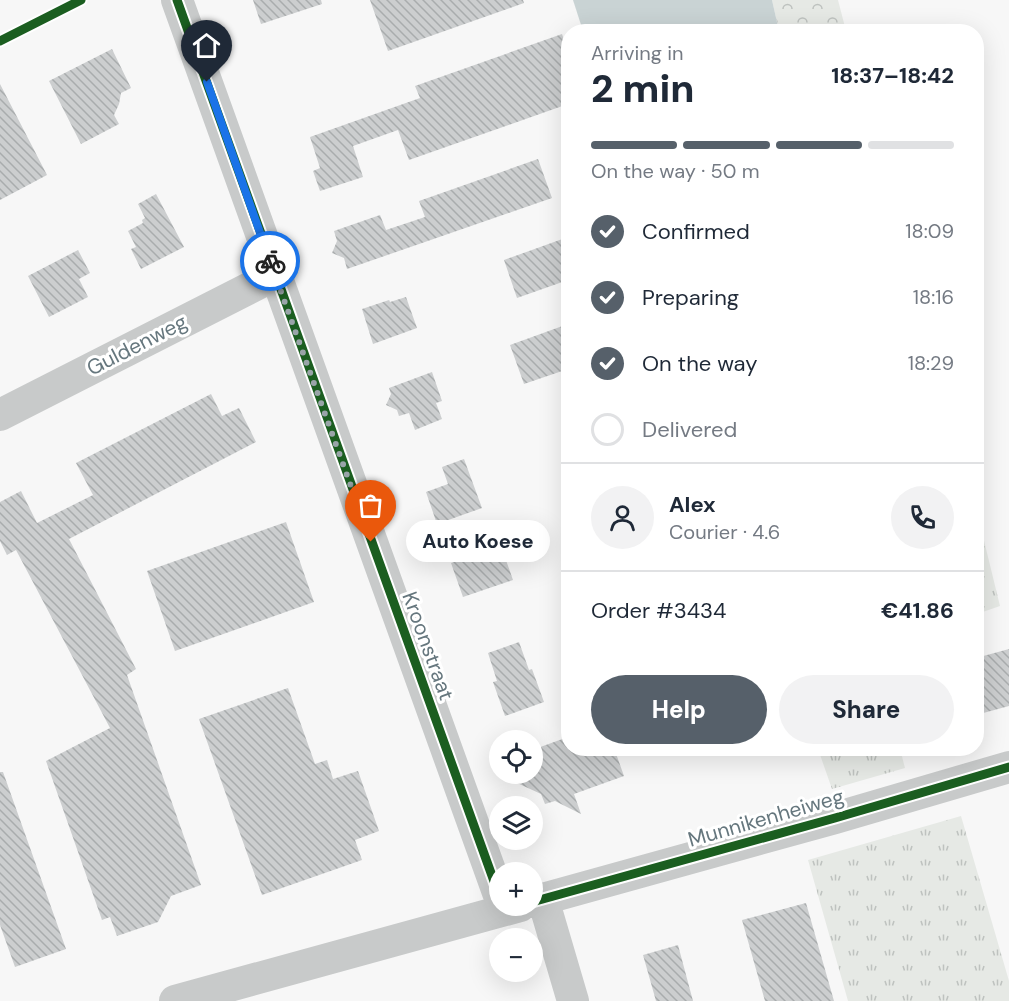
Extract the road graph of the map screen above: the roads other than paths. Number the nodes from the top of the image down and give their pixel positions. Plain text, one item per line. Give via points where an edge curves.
1 (177, 0) edge
2 (275, 275) junction
3 (0, 415) edge
4 (1009, 767) edge
5 (501, 862) edge
6 (543, 897) edge
7 (489, 912) edge
8 (524, 916) edge
9 (175, 1001) edge
10 (573, 1001) edge

1 - 2 street, Kroonstraat
2 - 3 street, Guldenweg
2 - 5 street, Kroonstraat
4 - 6 street, Munnikenheiweg
7 - 9 street, Munnikenheiweg
8 - 10 street, Kroonstraat

